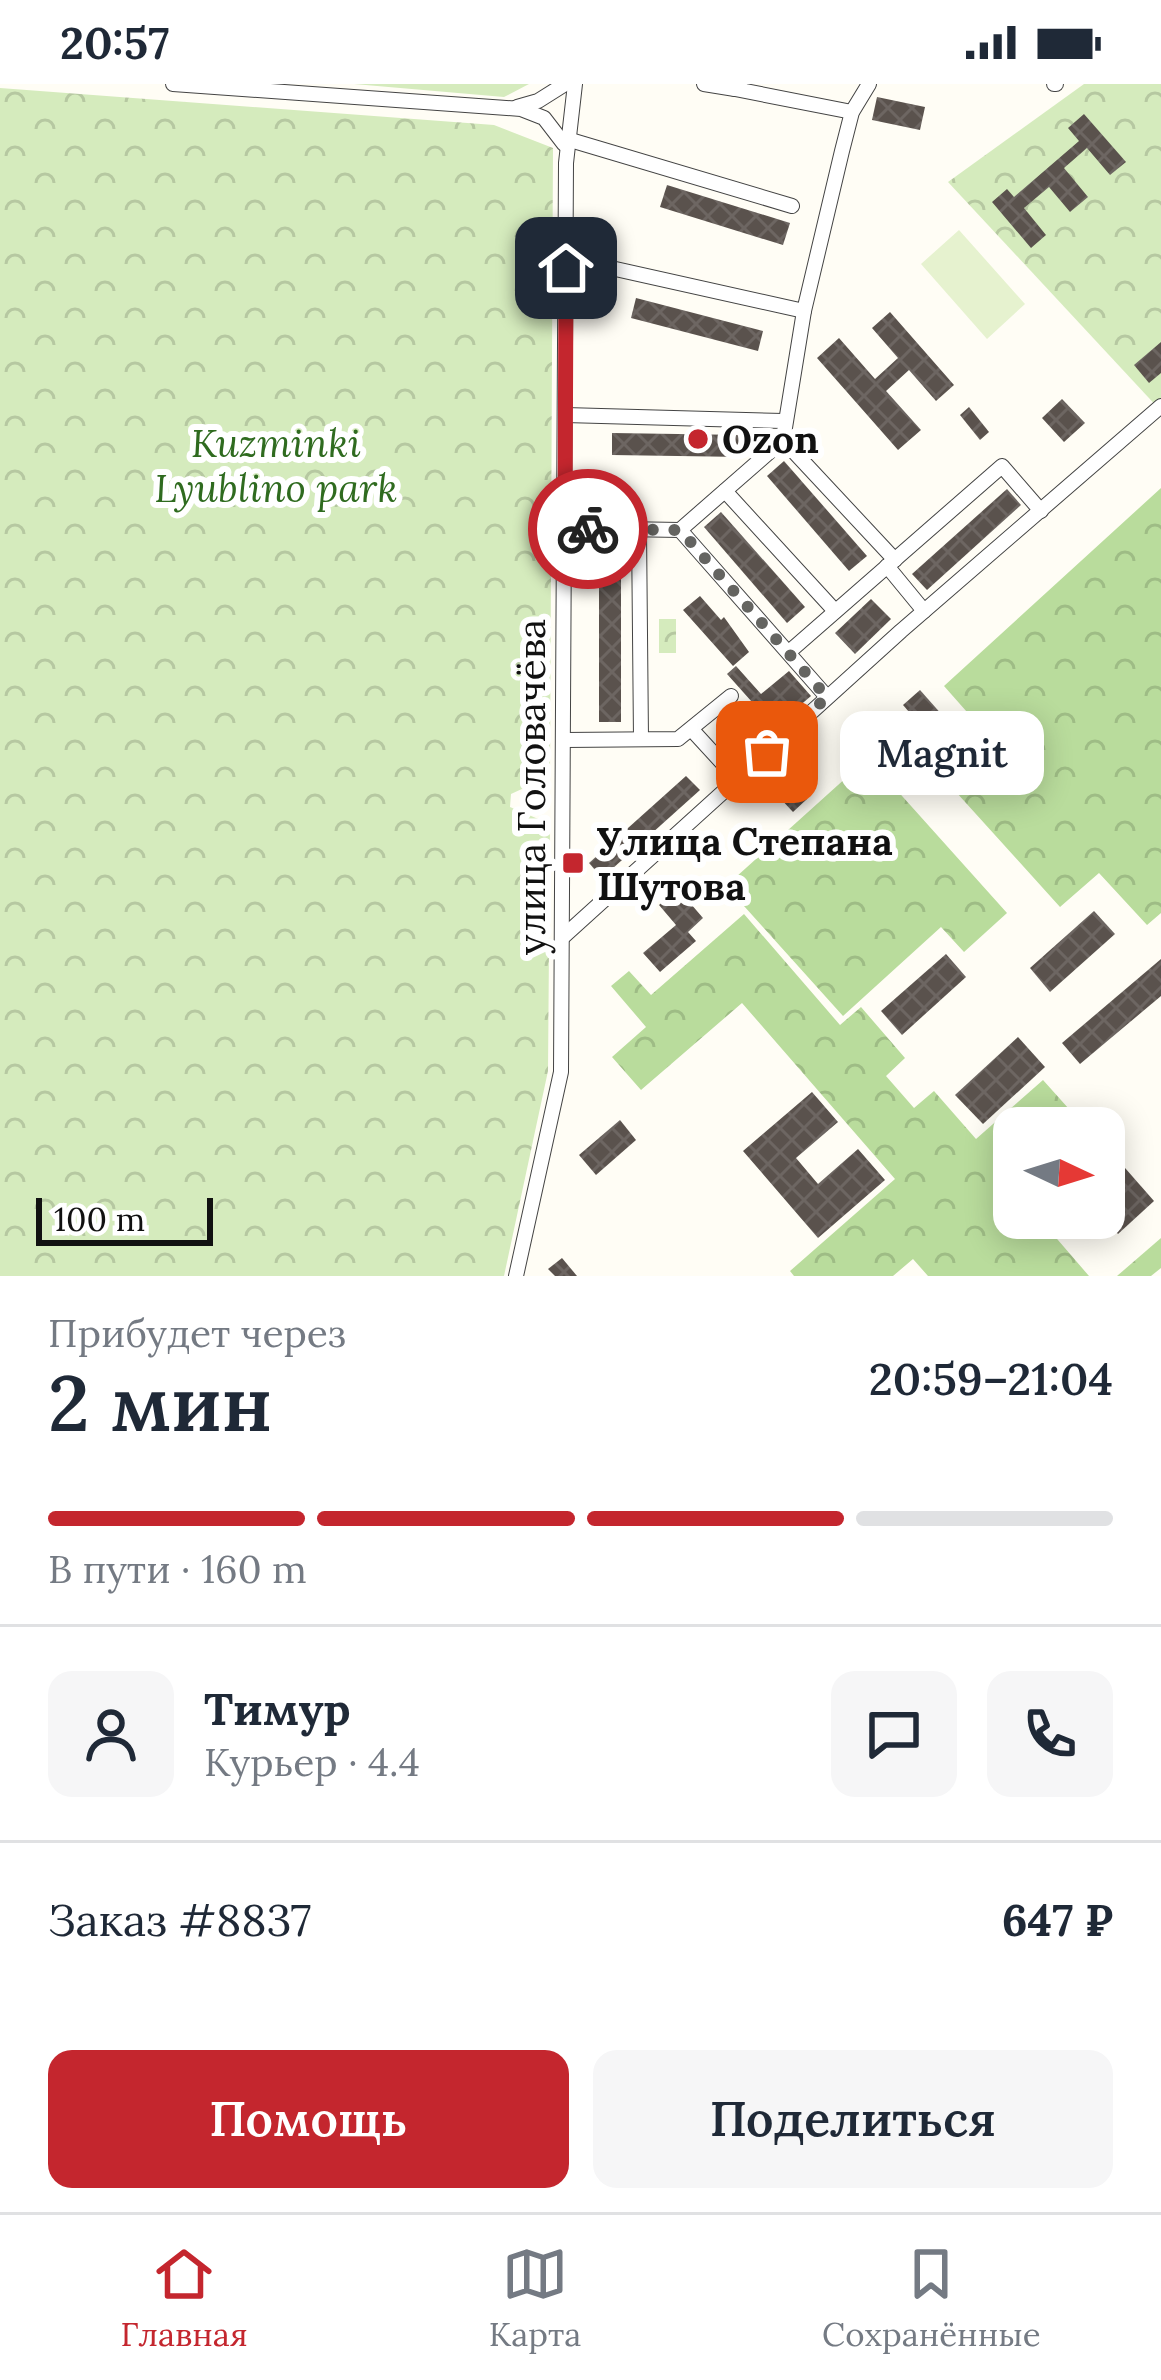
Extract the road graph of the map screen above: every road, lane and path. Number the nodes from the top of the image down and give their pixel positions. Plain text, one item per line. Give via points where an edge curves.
1 (173, 84) edge
2 (574, 84) edge
3 (704, 84) edge
4 (869, 84) edge
5 (739, 86) edge
6 (555, 91) edge
7 (512, 108) junction
8 (572, 111) junction
9 (851, 112) junction
10 (546, 120) junction
11 (566, 144) junction
12 (792, 206) dead end
13 (566, 258) junction
14 (804, 311) junction
15 (1161, 406) edge
16 (565, 415) junction
17 (783, 421) junction
18 (783, 440) junction
19 (725, 491) junction
20 (1041, 511) junction
21 (565, 528) junction
22 (639, 530) junction
23 (680, 530) junction
24 (891, 563) junction
25 (836, 611) junction
26 (923, 611) junction
27 (789, 652) junction
28 (731, 696) dead end
29 (827, 697) junction
30 (693, 731) junction
31 (641, 739) junction
32 (565, 740) junction
33 (737, 779) junction
34 (564, 936) junction
35 (516, 1276) edge

1 - 7 street
2 - 8 street, улица Головачёва
3 - 5 street
4 - 9 street
5 - 9 street
6 - 7 street
6 - 8 street
6 - 10 street via 541,109
7 - 10 street
8 - 10 street via 563,124
8 - 11 street, улица Головачёва
9 - 14 street
10 - 11 street
11 - 12 street
11 - 13 street, улица Головачёва
13 - 14 street
13 - 16 street, улица Головачёва
14 - 17 street
15 - 20 street
16 - 17 street
16 - 21 street, улица Головачёва
17 - 18 street
18 - 19 street
18 - 24 street
19 - 23 street
19 - 25 street
20 - 24 street via 1002,466
20 - 26 street
21 - 22 street
21 - 32 street, улица Головачёва
22 - 23 street
22 - 31 street
23 - 27 street
24 - 25 street
24 - 26 street
25 - 27 street
26 - 29 street
27 - 29 street
28 - 30 street
29 - 33 street
30 - 31 street via 678,740
30 - 33 street
31 - 32 street
32 - 34 street, улица Головачёва
33 - 34 street
34 - 35 street, улица Головачёва via 561,1072

